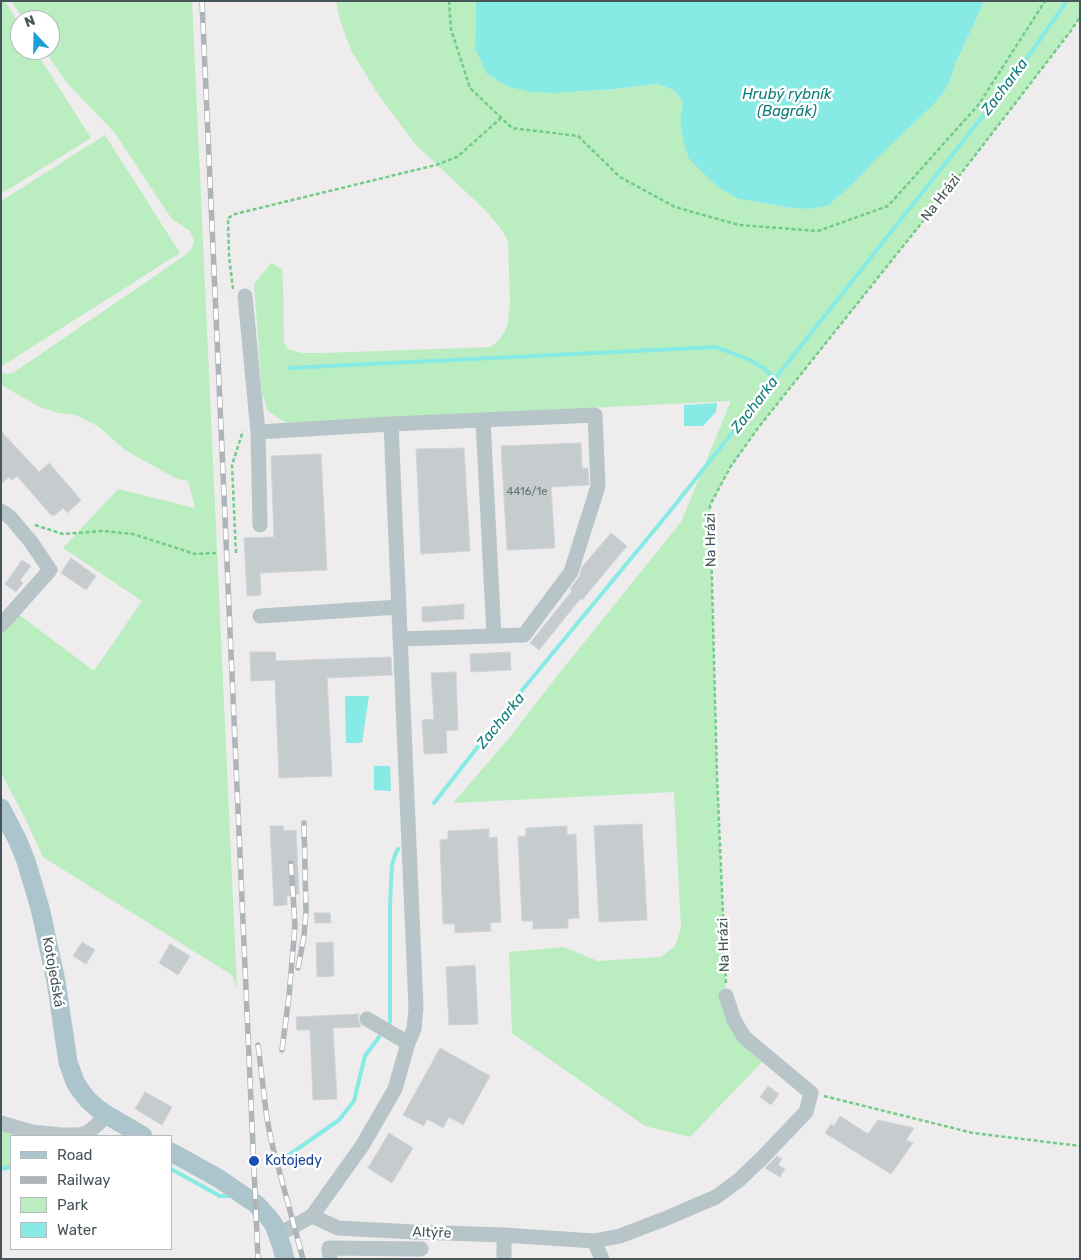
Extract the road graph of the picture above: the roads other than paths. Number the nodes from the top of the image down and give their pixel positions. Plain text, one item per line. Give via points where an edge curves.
1 (239, 296) road end
2 (483, 420) junction
3 (391, 424) junction
4 (252, 428) junction
5 (6, 514) edge
6 (260, 525) dead end
7 (399, 607) junction
8 (260, 616) dead end
9 (1, 625) edge
10 (494, 636) junction
11 (400, 639) junction
12 (1, 808) edge
13 (726, 996) road end
14 (367, 1019) dead end
15 (411, 1036) junction
16 (113, 1119) junction
17 (1, 1123) edge
18 (141, 1135) edge
19 (172, 1153) edge
20 (312, 1216) junction
21 (278, 1234) junction
22 (504, 1235) junction
23 (594, 1241) junction
24 (420, 1249) dead end
25 (285, 1259) edge
26 (330, 1259) edge
27 (504, 1259) edge
28 (602, 1259) edge

1 - 4 street
2 - 3 street
2 - 10 street
2 - 10 street via 595,415 598,486 571,572 524,635
3 - 4 street
3 - 7 street
4 - 6 street
5 - 9 street via 32,542 50,570
7 - 8 street
7 - 11 street
10 - 11 street
11 - 15 street via 416,1008
12 - 16 main road, Kotojedská via 26,861 40,908 71,1072 88,1100
13 - 23 street, Altýře via 744,1037 811,1093 806,1112 739,1180 716,1196 620,1236
14 - 15 street
15 - 20 street via 395,1089 362,1146
16 - 17 street via 102,1120 79,1135 32,1132
16 - 18 main road, Kotojedská
19 - 21 main road via 256,1204
20 - 21 street
20 - 22 street, Altýře via 338,1228
21 - 25 main road
22 - 23 street, Altýře
22 - 27 street
23 - 28 street
24 - 26 street via 329,1248

